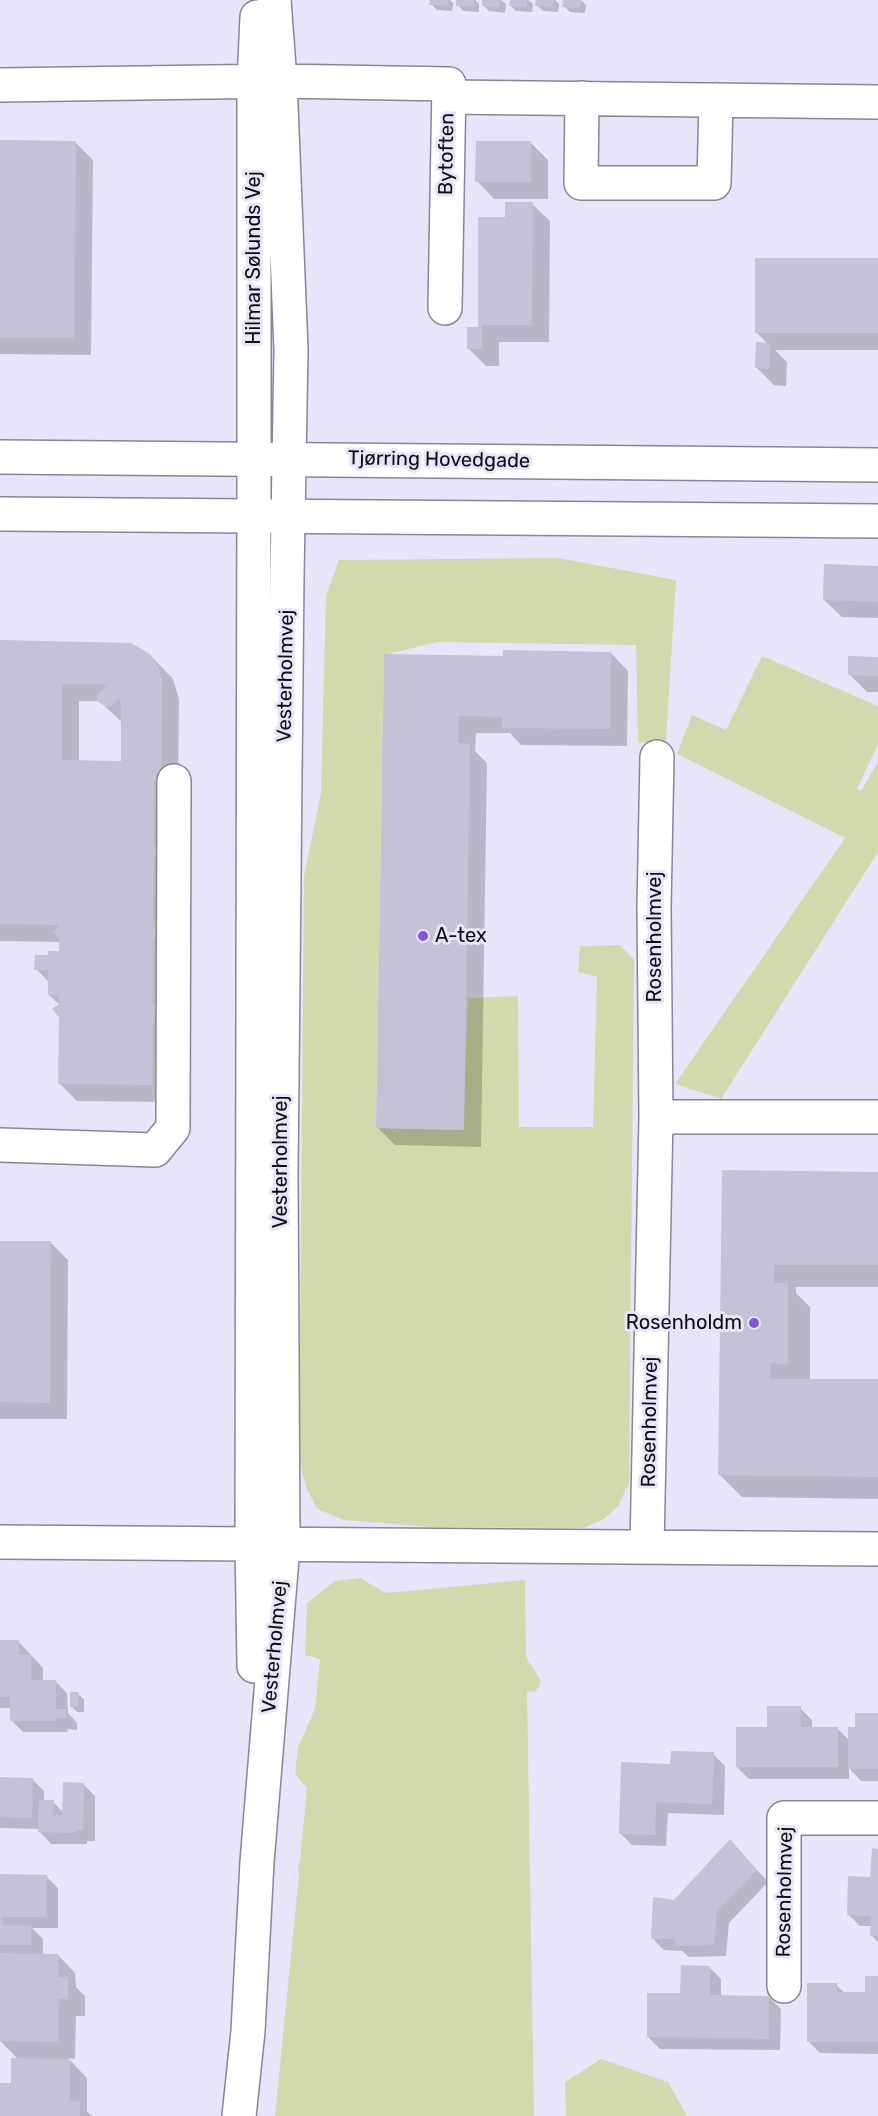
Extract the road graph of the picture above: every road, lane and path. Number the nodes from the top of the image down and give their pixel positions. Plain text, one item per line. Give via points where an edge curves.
1 (258, 0) edge
2 (274, 0) edge
3 (267, 82) junction
4 (0, 85) edge
5 (448, 97) junction
6 (582, 98) junction
7 (716, 100) junction
8 (878, 102) edge
9 (445, 308) dead end
10 (0, 457) edge
11 (254, 460) junction
12 (290, 460) junction
13 (878, 465) edge
14 (0, 514) edge
15 (254, 516) junction
16 (288, 516) junction
17 (878, 521) edge
18 (657, 757) dead end
19 (174, 781) dead end
20 (656, 1117) junction
21 (878, 1117) edge
22 (0, 1145) edge
23 (0, 1542) edge
24 (268, 1545) junction
25 (647, 1547) junction
26 (878, 1550) edge
27 (878, 1818) edge
28 (784, 1986) dead end
29 (239, 2116) edge

1 - 3 street, Hilmar Sølunds Vej
2 - 3 street, Hilmar Sølunds Vej
3 - 4 street
3 - 5 street via 449,84
3 - 11 street, Hilmar Sølunds Vej
3 - 12 street, Hilmar Sølunds Vej via 291,350
5 - 6 street, Bytoften
5 - 9 street, Bytoften
6 - 7 street, Bytoften
6 - 7 street via 580,183 714,183
7 - 8 street, Bytoften
10 - 11 street, Tjørring Hovedgade
11 - 12 street, Tjørring Hovedgade
11 - 15 street, Hilmar Sølunds Vej
12 - 13 street, Tjørring Hovedgade
12 - 16 street, Vesterholmvej
14 - 15 street
15 - 16 street
15 - 24 street, Vesterholmvej
16 - 17 street
16 - 24 street, Vesterholmvej via 281,1173
18 - 20 street, Rosenholmvej
19 - 22 street via 173,1128 155,1150
20 - 21 street
20 - 25 street, Rosenholmvej
23 - 24 street
24 - 25 street
24 - 29 street, Vesterholmvej via 257,1862
25 - 26 street
27 - 28 street, Rosenholmvej via 784,1818

